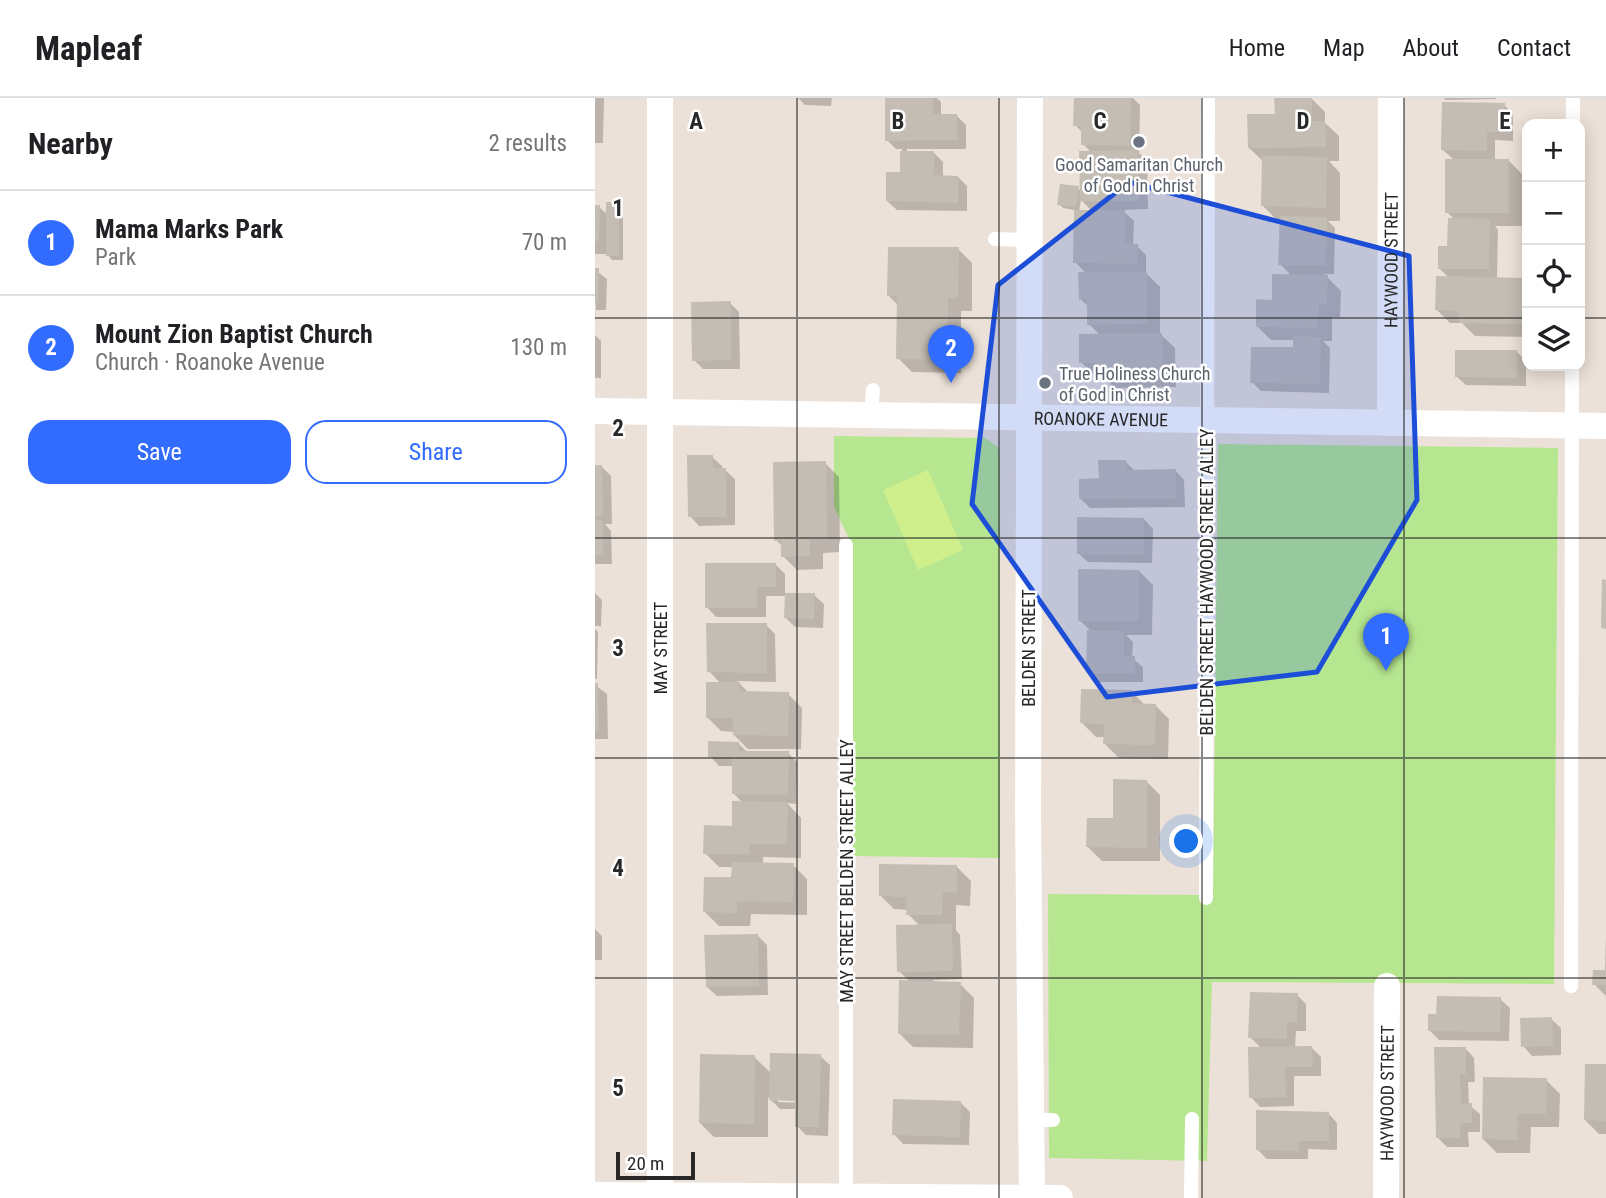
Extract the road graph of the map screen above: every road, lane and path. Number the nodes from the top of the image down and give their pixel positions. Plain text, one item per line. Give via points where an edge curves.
1 (660, 98) edge
2 (1030, 98) edge
3 (1208, 98) edge
4 (1391, 98) edge
5 (1573, 98) edge
6 (1573, 119) edge
7 (995, 239) dead end
8 (1030, 240) junction
9 (1572, 371) edge
10 (595, 411) edge
11 (660, 412) junction
12 (1029, 417) junction
13 (1207, 420) junction
14 (1390, 423) junction
15 (1572, 425) junction
16 (1606, 426) edge
17 (846, 545) dead end
18 (1206, 898) dead end
19 (1387, 986) dead end
20 (1571, 986) dead end
21 (1192, 1119) dead end
22 (595, 1195) edge
23 (660, 1197) edge
24 (846, 1197) edge
25 (1033, 1198) edge
26 (1061, 1198) edge
27 (1191, 1198) edge
28 (1386, 1198) edge

1 - 11 street, MAY STREET
2 - 8 street, BELDEN STREET
3 - 13 lane, BELDEN STREET HAYWOOD STREET ALLEY
4 - 14 street, HAYWOOD STREET
5 - 6 lane
7 - 8 lane
8 - 12 street, BELDEN STREET
9 - 15 lane
10 - 11 street, ROANOKE AVENUE
11 - 12 street, ROANOKE AVENUE via 872,402
11 - 23 street, MAY STREET
12 - 13 street, ROANOKE AVENUE
12 - 25 street, BELDEN STREET via 1028,814 1042,1120
13 - 14 street, ROANOKE AVENUE
13 - 18 lane, BELDEN STREET HAYWOOD STREET ALLEY
14 - 15 street, ROANOKE AVENUE
15 - 16 street, ROANOKE AVENUE
15 - 20 lane
17 - 24 lane, MAY STREET BELDEN STREET ALLEY
19 - 28 street, HAYWOOD STREET
21 - 27 lane
22 - 23 street
23 - 24 street
24 - 25 street
25 - 26 street

